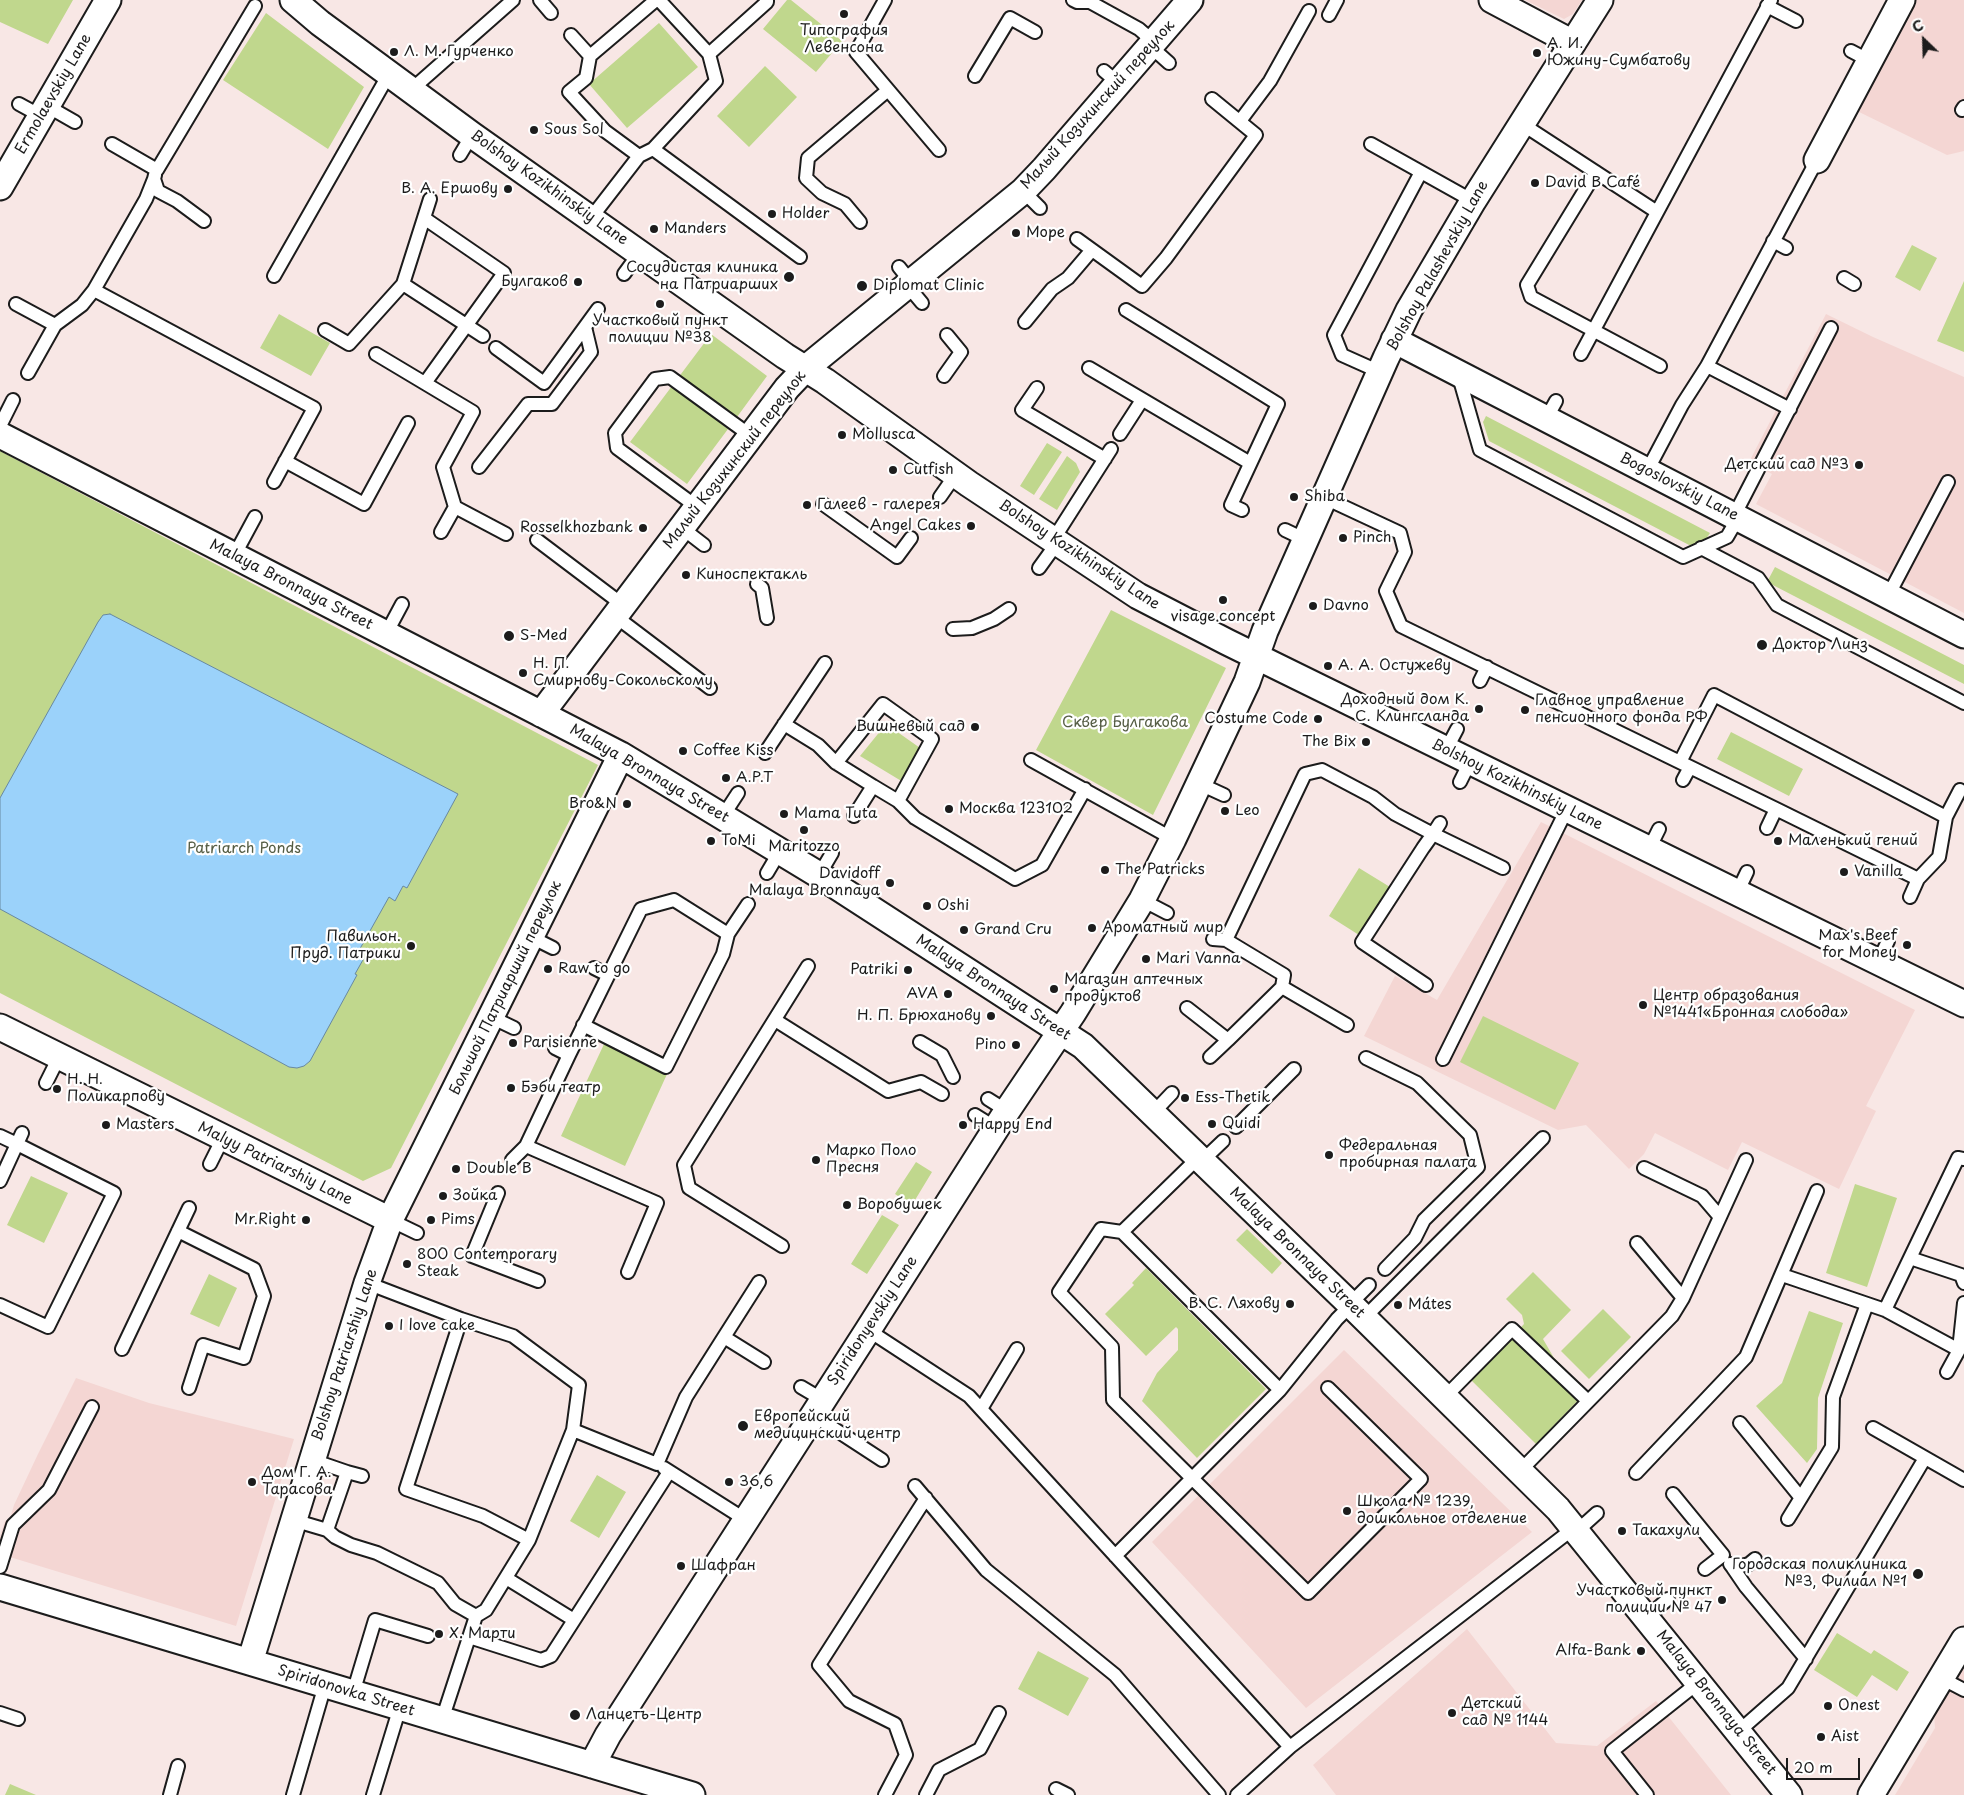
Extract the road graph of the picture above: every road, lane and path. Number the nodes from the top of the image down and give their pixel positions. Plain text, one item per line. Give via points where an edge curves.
1 (108, 0) edge
2 (513, 0) edge
3 (540, 0) edge
4 (658, 0) edge
5 (767, 0) edge
6 (885, 0) edge
7 (1073, 0) edge
8 (1337, 0) edge
9 (1600, 0) edge
10 (1902, 0) edge
11 (1502, 2) edge
12 (1181, 3) edge
13 (1769, 3) edge
14 (305, 4) edge
15 (255, 6) dead end
16 (1309, 11) dead end
17 (551, 12) dead end
18 (1329, 15) dead end
19 (1796, 21) dead end
20 (1035, 32) dead end
21 (571, 35) dead end
22 (1573, 43) junction
23 (1152, 44) junction
24 (709, 54) junction
25 (590, 56) junction
26 (1169, 63) dead end
27 (390, 74) junction
28 (975, 76) dead end
29 (411, 90) junction
30 (888, 90) junction
31 (1212, 99) dead end
32 (19, 104) dead end
33 (44, 111) junction
34 (1240, 121) junction
35 (75, 122) dead end
36 (1522, 124) junction
37 (112, 144) dead end
38 (1371, 144) dead end
39 (652, 149) junction
40 (939, 150) dead end
41 (639, 156) junction
42 (1817, 160) joint
43 (1420, 172) junction
44 (1596, 172) junction
45 (155, 175) junction
46 (0, 187) edge
47 (430, 199) dead end
48 (1473, 201) junction
49 (1657, 212) junction
50 (424, 218) junction
51 (591, 218) junction
52 (204, 221) dead end
53 (860, 222) dead end
54 (1077, 239) dead end
55 (1774, 241) junction
56 (1786, 248) dead end
57 (1091, 251) junction
58 (640, 252) junction
59 (800, 257) dead end
60 (624, 274) dead end
61 (274, 276) dead end
62 (403, 284) junction
63 (94, 290) junction
64 (16, 304) dead end
65 (598, 309) dead end
66 (1126, 310) dead end
67 (1024, 322) dead end
68 (467, 324) junction
69 (54, 325) junction
70 (585, 327) junction
71 (1831, 328) dead end
72 (325, 330) dead end
73 (1594, 330) junction
74 (947, 334) dead end
75 (483, 336) dead end
76 (1394, 340) junction
77 (496, 348) dead end
78 (376, 354) dead end
79 (1582, 354) dead end
80 (1660, 366) dead end
81 (1707, 366) junction
82 (806, 368) junction
83 (1089, 368) dead end
84 (28, 372) dead end
85 (1380, 372) junction
86 (1458, 373) junction
87 (944, 376) dead end
88 (425, 384) junction
89 (1037, 388) dead end
90 (13, 400) dead end
91 (1142, 400) junction
92 (1790, 409) junction
93 (408, 422) dead end
94 (0, 426) edge
95 (1120, 434) dead end
96 (0, 435) edge
97 (751, 436) junction
98 (285, 461) junction
99 (1250, 463) junction
100 (479, 468) dead end
101 (1647, 471) junction
102 (956, 474) junction
103 (274, 482) dead end
104 (1948, 482) dead end
105 (940, 497) dead end
106 (1325, 498) junction
107 (823, 504) dead end
108 (455, 507) junction
109 (697, 507) junction
110 (1242, 510) dead end
111 (255, 517) dead end
112 (1736, 517) junction
113 (682, 528) junction
114 (441, 532) dead end
115 (506, 534) dead end
116 (911, 538) dead end
117 (538, 540) dead end
118 (1055, 542) junction
119 (704, 545) dead end
120 (1701, 548) junction
121 (234, 556) junction
122 (1039, 568) dead end
123 (757, 584) dead end
124 (1888, 596) junction
125 (402, 604) dead end
126 (1009, 609) dead end
127 (619, 611) junction
128 (767, 618) dead end
129 (953, 629) dead end
130 (386, 634) junction
131 (1964, 635) edge
132 (1256, 656) junction
133 (825, 663) dead end
134 (1486, 668) junction
135 (1480, 681) dead end
136 (710, 688) dead end
137 (1964, 703) edge
138 (542, 714) junction
139 (784, 724) junction
140 (765, 753) dead end
141 (621, 755) junction
142 (1031, 760) dead end
143 (836, 763) junction
144 (1685, 765) junction
145 (1683, 780) dead end
146 (1200, 784) junction
147 (873, 786) junction
148 (1085, 789) junction
149 (1960, 790) dead end
150 (738, 793) dead end
151 (1224, 795) dead end
152 (898, 801) junction
153 (1567, 809) junction
154 (1776, 809) junction
155 (723, 816) junction
156 (854, 816) dead end
157 (1946, 817) junction
158 (1767, 828) dead end
159 (1436, 829) junction
160 (1173, 839) junction
161 (780, 851) junction
162 (832, 853) dead end
163 (1503, 868) dead end
164 (767, 873) dead end
165 (818, 875) junction
166 (1918, 879) junction
167 (1910, 897) dead end
168 (1142, 900) junction
169 (748, 904) dead end
170 (1167, 913) dead end
171 (728, 934) junction
172 (530, 937) junction
173 (553, 948) dead end
174 (808, 966) dead end
175 (594, 968) dead end
176 (608, 975) junction
177 (1426, 984) dead end
178 (1282, 987) junction
179 (1964, 1004) edge
180 (1187, 1008) dead end
181 (491, 1017) junction
182 (775, 1020) junction
183 (584, 1025) junction
184 (1347, 1025) dead end
185 (0, 1028) edge
186 (514, 1028) dead end
187 (1060, 1031) junction
188 (1228, 1040) junction
189 (920, 1042) dead end
190 (555, 1048) dead end
191 (569, 1055) junction
192 (59, 1057) junction
193 (1210, 1057) dead end
194 (1366, 1058) dead end
195 (1443, 1059) dead end
196 (1294, 1069) dead end
197 (953, 1077) dead end
198 (46, 1083) dead end
199 (1172, 1093) dead end
200 (942, 1094) dead end
201 (997, 1113) junction
202 (1153, 1113) junction
203 (975, 1115) dead end
204 (1236, 1127) dead end
205 (0, 1136) edge
206 (223, 1138) junction
207 (1543, 1138) dead end
208 (20, 1139) junction
209 (1222, 1141) dead end
210 (526, 1146) junction
211 (1964, 1158) edge
212 (1200, 1159) junction
213 (512, 1160) dead end
214 (1746, 1160) dead end
215 (210, 1164) dead end
216 (1644, 1168) dead end
217 (0, 1181) edge
218 (1817, 1191) dead end
219 (498, 1193) dead end
220 (188, 1208) dead end
221 (1720, 1217) junction
222 (390, 1220) junction
223 (178, 1231) junction
224 (1122, 1232) junction
225 (417, 1233) dead end
226 (1637, 1243) dead end
227 (782, 1246) dead end
228 (1910, 1258) junction
229 (1385, 1269) dead end
230 (628, 1272) dead end
231 (1782, 1275) junction
232 (538, 1281) dead end
233 (759, 1282) dead end
234 (366, 1283) junction
235 (1964, 1283) edge
236 (1369, 1285) dead end
237 (1683, 1298) junction
238 (1964, 1303) edge
239 (1867, 1304) junction
240 (0, 1305) edge
241 (1355, 1309) junction
242 (1885, 1310) junction
243 (461, 1318) junction
244 (868, 1330) junction
245 (724, 1337) junction
246 (122, 1349) dead end
247 (1018, 1349) dead end
248 (1959, 1350) junction
249 (764, 1362) dead end
250 (1948, 1372) dead end
251 (801, 1386) dead end
252 (189, 1388) dead end
253 (1328, 1388) dead end
254 (1280, 1390) junction
255 (1445, 1397) junction
256 (1588, 1401) junction
257 (92, 1407) dead end
258 (818, 1407) junction
259 (981, 1410) junction
260 (1740, 1424) dead end
261 (1873, 1428) dead end
262 (574, 1430) junction
263 (1925, 1458) junction
264 (312, 1460) junction
265 (882, 1460) dead end
266 (657, 1464) junction
267 (1520, 1471) junction
268 (347, 1472) junction
269 (669, 1472) junction
270 (1636, 1473) dead end
271 (362, 1476) dead end
272 (1192, 1479) junction
273 (1964, 1480) edge
274 (915, 1486) dead end
275 (1673, 1494) dead end
276 (926, 1498) junction
277 (1801, 1498) junction
278 (1597, 1513) dead end
279 (1788, 1519) dead end
280 (293, 1520) junction
281 (746, 1520) junction
282 (1575, 1529) junction
283 (327, 1530) junction
284 (529, 1540) junction
285 (1723, 1555) junction
286 (1115, 1556) junction
287 (1755, 1559) dead end
288 (0, 1567) edge
289 (1733, 1568) junction
290 (1705, 1569) dead end
291 (506, 1578) junction
292 (0, 1587) edge
293 (1668, 1600) dead end
294 (476, 1616) junction
295 (1647, 1617) junction
296 (574, 1620) junction
297 (428, 1636) dead end
298 (469, 1637) junction
299 (1964, 1640) edge
300 (1806, 1659) junction
301 (250, 1662) junction
302 (1941, 1678) junction
303 (1699, 1682) junction
304 (325, 1685) junction
305 (1964, 1690) edge
306 (353, 1693) junction
307 (400, 1707) junction
308 (0, 1713) edge
309 (999, 1713) dead end
310 (18, 1720) dead end
311 (442, 1720) junction
312 (1739, 1731) junction
313 (1290, 1748) junction
314 (592, 1765) junction
315 (178, 1766) dead end
316 (1056, 1789) dead end
317 (170, 1795) edge
318 (293, 1795) edge
319 (372, 1795) edge
320 (692, 1795) edge
321 (886, 1795) edge
322 (926, 1795) edge
323 (1068, 1795) edge
324 (1219, 1795) edge
325 (1237, 1795) edge
326 (1647, 1795) edge
327 (1789, 1795) edge
328 (1871, 1795) edge

1 - 33 street, Ermolaevskiy Lane
2 - 29 lane
3 - 17 lane
4 - 24 lane
4 - 25 lane
5 - 24 lane
6 - 30 lane via 856,52
7 - 23 lane via 1090,2 1139,29
8 - 18 lane
9 - 22 street, Bolshoy Palashevskiy Lane
10 - 42 street via 1860,56
11 - 22 street
12 - 23 street, Малый Козихинский переулок
13 - 19 lane
13 - 49 lane
14 - 27 street, Bolshoy Kozikhinskiy Lane
15 - 45 lane
16 - 34 lane via 1270,82
20 - 28 lane via 1010,18
21 - 25 lane
22 - 36 street, Bolshoy Palashevskiy Lane
23 - 26 lane
23 - 82 street, Малый Козихинский переулок via 1111,77 1044,169 1031,199 910,284
24 - 39 lane via 716,81
25 - 41 lane via 586,78 569,92 604,131
27 - 29 street, Bolshoy Kozikhinskiy Lane
27 - 61 lane
29 - 51 street, Bolshoy Kozikhinskiy Lane via 466,145
30 - 40 lane
30 - 53 lane via 808,158 806,178 822,193 845,204
31 - 34 lane
32 - 33 lane
33 - 35 lane
33 - 46 street, Ermolaevskiy Lane
34 - 57 lane via 1256,135 1142,286
36 - 44 lane
36 - 48 street, Bolshoy Palashevskiy Lane
37 - 45 lane
38 - 43 lane
39 - 41 lane
39 - 59 lane
41 - 51 lane
42 - 55 lane
43 - 48 lane
43 - 85 lane via 1334,335 1342,355
44 - 49 lane
44 - 73 lane via 1527,285 1531,297
45 - 52 lane via 158,191
45 - 63 lane via 146,199
47 - 50 lane
48 - 76 street, Bolshoy Palashevskiy Lane
49 - 73 lane
50 - 62 lane
50 - 68 lane via 504,273
51 - 58 street, Bolshoy Kozikhinskiy Lane
54 - 57 lane
55 - 56 lane
55 - 81 lane
57 - 67 lane
58 - 60 lane
58 - 82 street, Bolshoy Kozikhinskiy Lane
62 - 68 lane
62 - 72 lane via 349,344
63 - 69 lane via 82,305
63 - 98 lane via 314,408
64 - 69 lane
65 - 70 lane
66 - 99 lane via 1278,404
68 - 75 lane
68 - 88 lane
69 - 84 lane
70 - 77 lane via 544,383
70 - 100 lane via 591,352 552,404 528,404
71 - 92 lane
73 - 79 lane
73 - 80 lane
74 - 87 lane via 961,352
76 - 85 street, Bolshoy Palashevskiy Lane
76 - 86 street, Bogoslovskiy Lane
78 - 88 lane
81 - 92 lane
81 - 101 lane
82 - 97 street, Малый Козихинский переулок
82 - 102 street, Bolshoy Kozikhinskiy Lane
83 - 91 lane
85 - 106 street, Bolshoy Palashevskiy Lane
86 - 101 street, Bogoslovskiy Lane via 1551,410
86 - 120 lane via 1480,450 1683,557
88 - 108 lane via 473,412 443,467
89 - 118 lane via 1022,410 1108,454
90 - 94 lane
91 - 95 lane
91 - 99 lane
92 - 112 lane
93 - 98 lane via 364,504
96 - 121 street, Malaya Bronnaya Street
97 - 109 street, Малый Козихинский переулок
97 - 109 lane via 670,377 655,379 615,433 617,448
98 - 103 lane
99 - 110 lane via 1231,505
101 - 112 street, Bogoslovskiy Lane
102 - 105 lane
102 - 118 street, Bolshoy Kozikhinskiy Lane
104 - 124 lane
106 - 132 street, Bolshoy Palashevskiy Lane via 1295,535
106 - 134 lane via 1400,533 1405,552 1386,591 1401,626
107 - 116 lane via 897,557
108 - 114 lane
108 - 115 lane
109 - 113 street, Малый Козихинский переулок
111 - 121 lane
112 - 120 lane via 1727,537
112 - 124 street, Bogoslovskiy Lane
113 - 119 lane
113 - 127 street, Малый Козихинский переулок
117 - 127 lane
118 - 122 lane
118 - 132 street, Bolshoy Kozikhinskiy Lane via 1138,596
120 - 137 lane via 1758,578 1778,605
121 - 130 street, Malaya Bronnaya Street
123 - 128 lane via 762,588
124 - 131 street, Bogoslovskiy Lane
125 - 130 lane
126 - 129 lane via 972,628
127 - 136 lane
127 - 138 street, Малый Козихинский переулок
130 - 138 street, Malaya Bronnaya Street
132 - 146 street, Bolshoy Palashevskiy Lane
132 - 153 street, Bolshoy Kozikhinskiy Lane via 1451,739 1465,772
133 - 139 lane
134 - 135 lane
134 - 144 lane
138 - 141 street, Malaya Bronnaya Street
139 - 140 lane
139 - 143 lane via 818,746
141 - 155 street, Malaya Bronnaya Street
141 - 172 street, Большой Патриарший переулок
142 - 148 lane
143 - 147 lane
143 - 152 lane via 883,704 932,740
144 - 145 lane
144 - 154 lane
144 - 157 lane via 1714,695
146 - 151 lane
146 - 160 street, Bolshoy Palashevskiy Lane
147 - 152 lane
147 - 156 lane
148 - 152 lane via 1042,865 1015,879 915,818
148 - 160 lane
149 - 157 lane
150 - 155 lane
153 - 179 street, Bolshoy Kozikhinskiy Lane via 1654,839 1883,951
153 - 195 lane
154 - 158 lane
154 - 166 lane
155 - 161 street, Malaya Bronnaya Street
157 - 166 lane via 1939,857
159 - 163 lane
159 - 177 lane via 1362,942
159 - 178 lane via 1395,814 1373,797 1322,770 1305,774 1275,820 1220,940 1284,975
160 - 168 street, Spiridonyevskiy Lane
161 - 164 lane
161 - 165 street, Malaya Bronnaya Street
162 - 165 lane
165 - 187 street, Malaya Bronnaya Street
166 - 167 lane
168 - 170 lane
168 - 187 street, Spiridonyevskiy Lane
169 - 171 lane
171 - 176 lane via 674,900 641,909
171 - 183 lane via 723,954 666,1067
172 - 173 lane
172 - 181 street, Большой Патриарший переулок
174 - 182 lane
175 - 176 lane
176 - 183 lane
178 - 184 lane
178 - 188 lane
180 - 188 lane
181 - 186 lane
181 - 222 street, Большой Патриарший переулок
182 - 200 lane via 888,1091 921,1082
182 - 227 lane via 684,1165 689,1188
183 - 191 lane
185 - 192 street, Malyy Patriarshiy Lane
187 - 201 street, Spiridonyevskiy Lane
187 - 202 street, Malaya Bronnaya Street via 1083,1046
188 - 193 lane
189 - 197 lane via 942,1056
190 - 191 lane
191 - 210 lane
192 - 198 lane
192 - 206 street, Malyy Patriarshiy Lane
194 - 229 lane via 1418,1083 1470,1135 1478,1166 1424,1220 1415,1238
196 - 204 lane
199 - 202 lane
201 - 203 lane
201 - 244 street, Spiridonyevskiy Lane
202 - 212 street, Malaya Bronnaya Street
205 - 208 lane
206 - 215 lane
206 - 222 street, Malyy Patriarshiy Lane
207 - 241 lane
208 - 217 lane
208 - 240 lane via 114,1193 48,1327
209 - 212 lane
210 - 213 lane
210 - 230 lane via 657,1203
211 - 228 lane via 1958,1158
212 - 224 lane
212 - 241 street, Malaya Bronnaya Street
214 - 221 lane
216 - 221 lane via 1702,1196
218 - 231 lane
219 - 232 lane via 467,1254
220 - 223 lane
221 - 237 lane
222 - 225 lane
222 - 234 street, Bolshoy Patriarshiy Lane
223 - 246 lane
223 - 252 lane via 254,1269 264,1296 244,1358 203,1345
224 - 254 lane
224 - 272 lane via 1101,1229 1060,1292 1112,1347 1113,1400
226 - 237 lane
228 - 235 lane via 1960,1275
228 - 242 lane
231 - 239 lane
231 - 270 lane via 1746,1357
233 - 245 lane
234 - 243 lane
234 - 264 street, Bolshoy Patriarshiy Lane
236 - 241 lane
237 - 256 lane via 1672,1316
238 - 248 lane
239 - 242 lane
239 - 277 lane via 1832,1397 1832,1446
241 - 254 lane via 1337,1319
241 - 255 street, Malaya Bronnaya Street
242 - 248 lane
243 - 262 lane via 513,1336 579,1385
243 - 284 lane via 406,1489 483,1516
244 - 258 street, Spiridonyevskiy Lane
244 - 259 lane via 969,1396
245 - 249 lane
245 - 266 lane via 686,1397
247 - 259 lane
248 - 250 lane
251 - 258 lane
253 - 272 lane via 1421,1479 1308,1593
254 - 272 lane
255 - 256 lane via 1512,1329
255 - 267 street, Malaya Bronnaya Street
256 - 267 lane
257 - 288 lane via 49,1490 13,1525
258 - 265 lane
258 - 281 street, Spiridonyevskiy Lane
259 - 286 lane
260 - 277 lane
261 - 263 lane
262 - 266 lane
262 - 284 lane
263 - 273 lane
263 - 300 lane
264 - 268 lane
264 - 280 street, Bolshoy Patriarshiy Lane
266 - 269 lane
267 - 282 street, Malaya Bronnaya Street
268 - 271 lane
268 - 283 lane
269 - 281 lane
269 - 296 lane
272 - 286 lane
274 - 276 lane
275 - 285 lane
276 - 321 lane via 819,1665 849,1701 895,1724 906,1755
276 - 324 lane via 986,1570 1115,1675
277 - 279 lane
278 - 282 lane
280 - 283 lane
280 - 301 street, Bolshoy Patriarshiy Lane
281 - 314 street, Spiridonyevskiy Lane
282 - 295 street, Malaya Bronnaya Street
282 - 313 lane
283 - 294 lane via 343,1541 377,1553 438,1583 455,1604
284 - 291 lane
285 - 289 lane
285 - 290 lane
286 - 313 lane
287 - 289 lane via 1750,1564
289 - 300 lane
291 - 294 lane via 486,1610
291 - 296 lane
292 - 301 street, Spiridonovka Street
293 - 295 lane
294 - 298 lane
295 - 303 street, Malaya Bronnaya Street
296 - 298 lane via 551,1656 542,1660
297 - 306 lane via 374,1620
298 - 311 lane
299 - 302 street
300 - 312 lane via 1788,1688
301 - 304 street, Spiridonovka Street
302 - 305 lane
302 - 328 street
303 - 312 street, Malaya Bronnaya Street
303 - 326 lane via 1612,1751
304 - 306 street, Spiridonovka Street
304 - 318 lane
306 - 307 street, Spiridonovka Street
307 - 311 street, Spiridonovka Street
307 - 319 lane
308 - 310 lane
309 - 322 lane via 980,1749 939,1770
311 - 314 street, Spiridonovka Street
312 - 327 street, Malaya Bronnaya Street
313 - 325 lane
314 - 320 street, Spiridonovka Street
315 - 317 lane
316 - 323 lane

